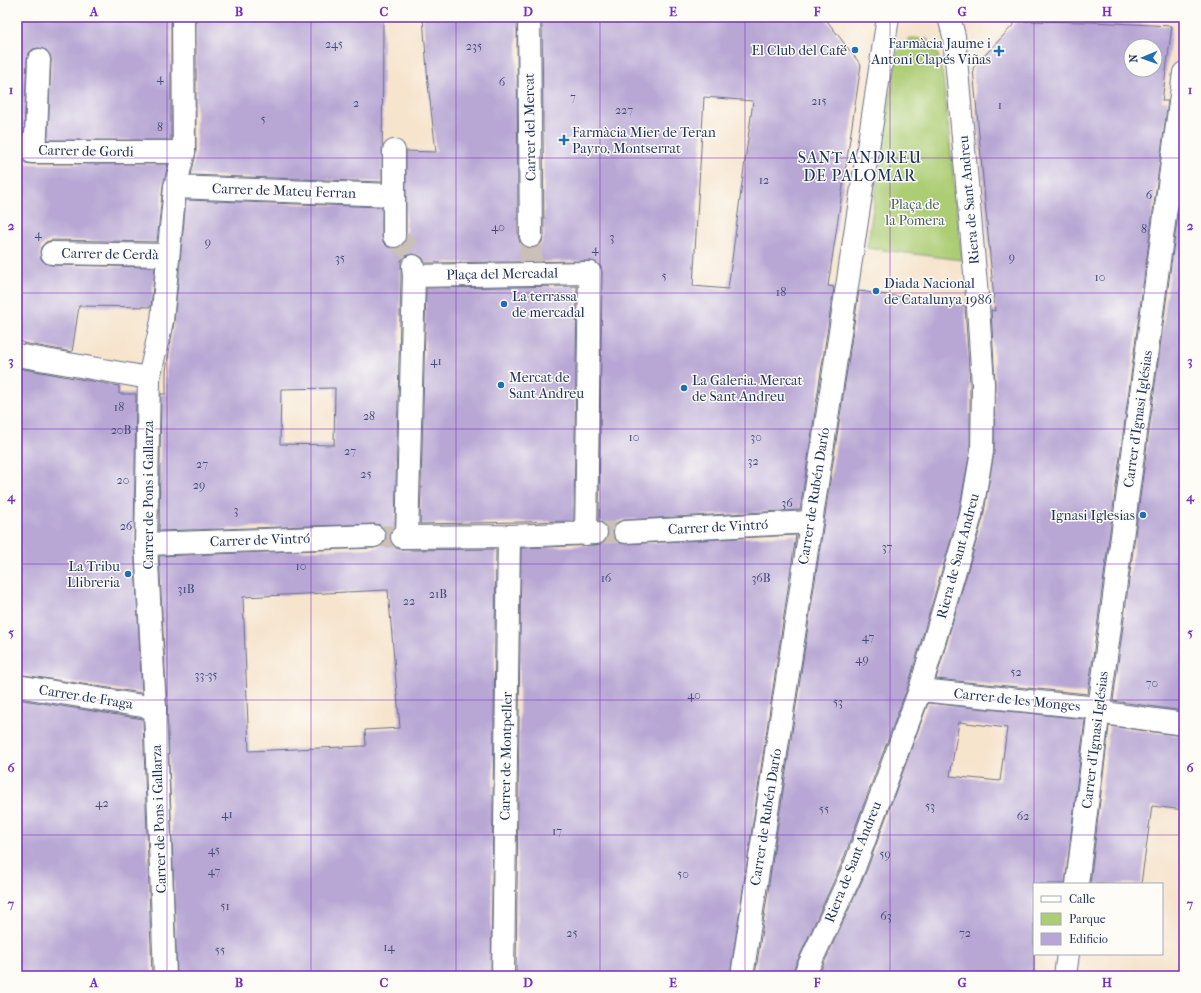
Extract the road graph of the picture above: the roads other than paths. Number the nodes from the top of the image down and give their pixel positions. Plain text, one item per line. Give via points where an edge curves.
1 (183, 17) edge
2 (529, 17) edge
3 (888, 17) edge
4 (949, 17) edge
5 (39, 60) dead end
6 (1184, 73) edge
7 (394, 151) dead end
8 (184, 152) junction
9 (175, 187) junction
10 (393, 195) junction
11 (394, 236) dead end
12 (531, 236) tunnel mouth
13 (52, 253) dead end
14 (168, 255) junction
15 (17, 355) edge
16 (149, 378) junction
17 (810, 522) junction
18 (625, 532) tunnel mouth
19 (374, 536) tunnel mouth
20 (509, 536) junction
21 (146, 544) junction
22 (17, 686) edge
23 (920, 690) junction
24 (155, 708) junction
25 (1099, 710) junction
26 (1184, 724) edge
27 (1077, 883) edge
28 (1068, 955) edge
29 (165, 976) edge
30 (503, 976) edge
31 (742, 976) edge
32 (804, 976) edge
33 (1065, 976) edge

1 - 8 street, Carrer de Pons i Gallarza
2 - 12 street, Carrer del Mercat
3 - 17 street, Carrer de Rubén Darío
4 - 23 street, Riera de Sant Andreu via 954,36 978,307 983,384 982,452 972,515
5 - 8 street, Carrer de Gordi via 36,135 32,141 32,152
6 - 25 street, Carrer d'Ignasi Iglésias
7 - 10 street
8 - 9 street, Carrer de Pons i Gallarza
9 - 10 street, Carrer de Mateu Ferran
9 - 14 street, Carrer de Pons i Gallarza
10 - 11 street
13 - 14 street, Carrer de Cerdà
14 - 16 street, Carrer de Pons i Gallarza via 162,321
15 - 16 street
16 - 21 street, Carrer de Pons i Gallarza
17 - 18 street, Carrer de Vintró
17 - 31 street, Carrer de Rubén Darío
19 - 21 street, Carrer de Vintró
20 - 20 street, Plaça del Mercadal via 404,537 413,271 531,269 590,273 591,534
20 - 30 street, Carrer de Montpeller
21 - 24 street, Carrer de Pons i Gallarza
22 - 24 street, Carrer de Fraga
23 - 25 street, Carrer de les Monges
23 - 32 street, Riera de Sant Andreu via 854,868
24 - 29 street, Carrer de Pons i Gallarza
25 - 26 street, Carrer de les Monges
25 - 27 street, Carrer d'Ignasi Iglésias
28 - 33 street

